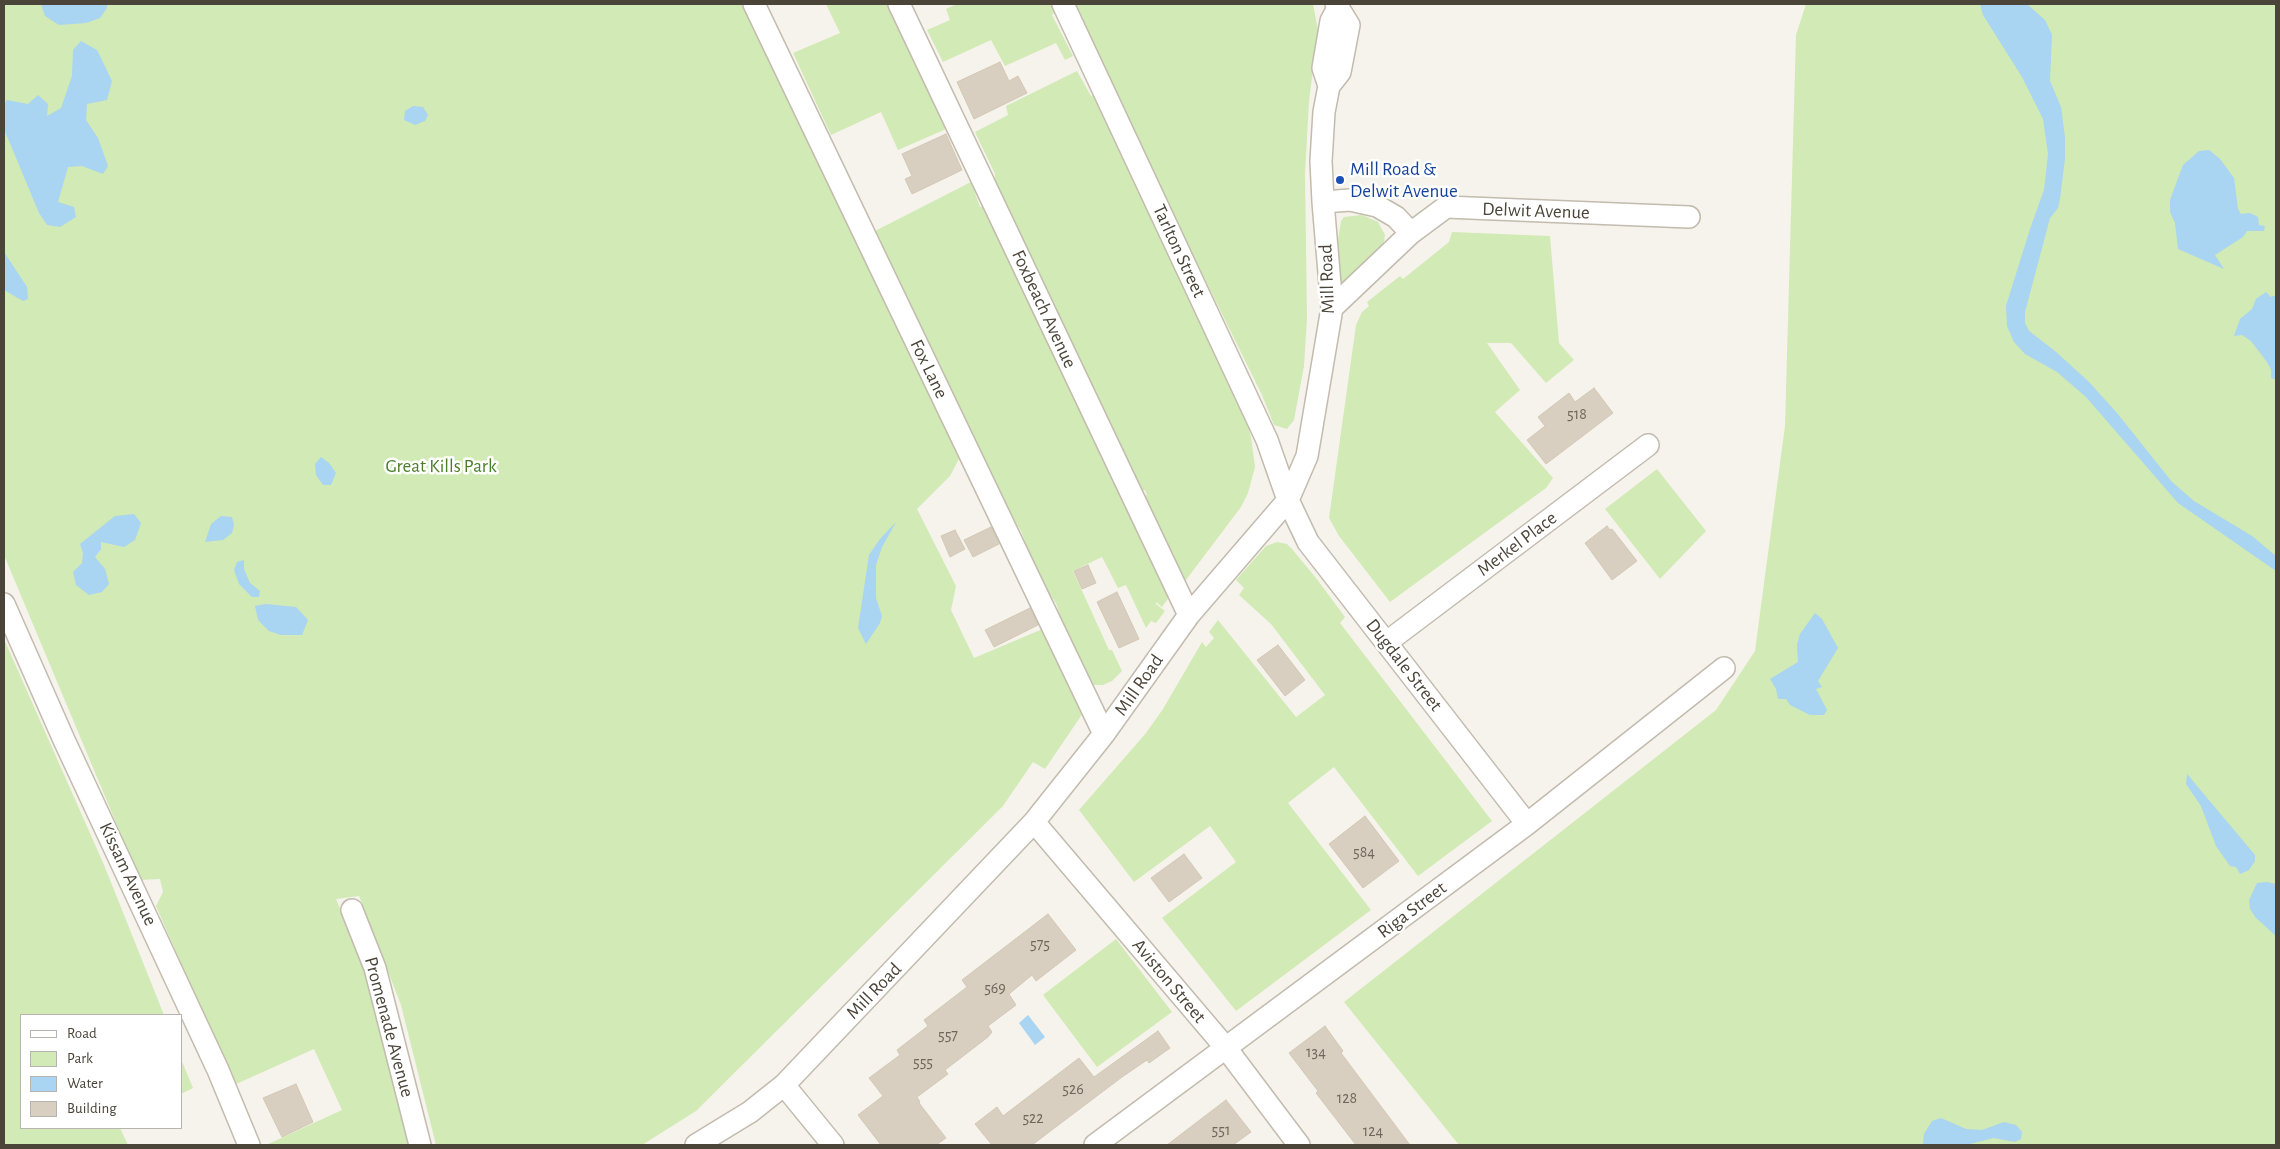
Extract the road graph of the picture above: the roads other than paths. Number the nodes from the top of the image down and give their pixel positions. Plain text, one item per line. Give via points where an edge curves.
1 (754, 4) edge
2 (899, 4) edge
3 (1063, 4) edge
4 (1337, 6) edge
5 (1329, 86) junction
6 (1322, 202) junction
7 (1689, 217) dead end
8 (1411, 232) junction
9 (1332, 308) junction
10 (1648, 445) dead end
11 (1288, 500) junction
12 (4, 604) edge
13 (1189, 615) junction
14 (1387, 642) junction
15 (1724, 668) dead end
16 (1104, 734) junction
17 (1034, 822) junction
18 (1527, 824) junction
19 (352, 910) dead end
20 (1226, 1048) junction
21 (784, 1085) junction
22 (249, 1145) edge
23 (420, 1145) edge
24 (696, 1145) edge
25 (833, 1145) edge
26 (1095, 1145) edge
27 (1299, 1145) edge

1 - 16 street, Fox Lane
2 - 13 street, Foxbeach Avenue
3 - 11 street, Tarlton Street via 1267,440
4 - 5 street via 1331,21 1323,68
4 - 5 street via 1349,25 1340,72
5 - 6 street, Mill Road via 1321,161
6 - 8 street via 1350,200 1377,206 1396,216
6 - 9 street, Mill Road
7 - 8 street, Delwit Avenue via 1446,207
8 - 9 street, Delwit Avenue
9 - 11 street, Mill Road via 1307,456
10 - 14 street, Merkel Place
11 - 13 street, Mill Road
11 - 14 street, Dugdale Street via 1308,542
12 - 22 street, Kissam Avenue via 218,1070
13 - 16 street, Mill Road
14 - 18 street, Dugdale Street
15 - 18 street, Riga Street
16 - 17 street, Mill Road
17 - 20 street, Aviston Street
17 - 21 street, Mill Road
18 - 20 street, Riga Street
19 - 23 street, Promenade Avenue via 375,968
20 - 26 street, Riga Street
20 - 27 street, Aviston Street
21 - 24 street, Mill Road via 750,1112
21 - 25 street

